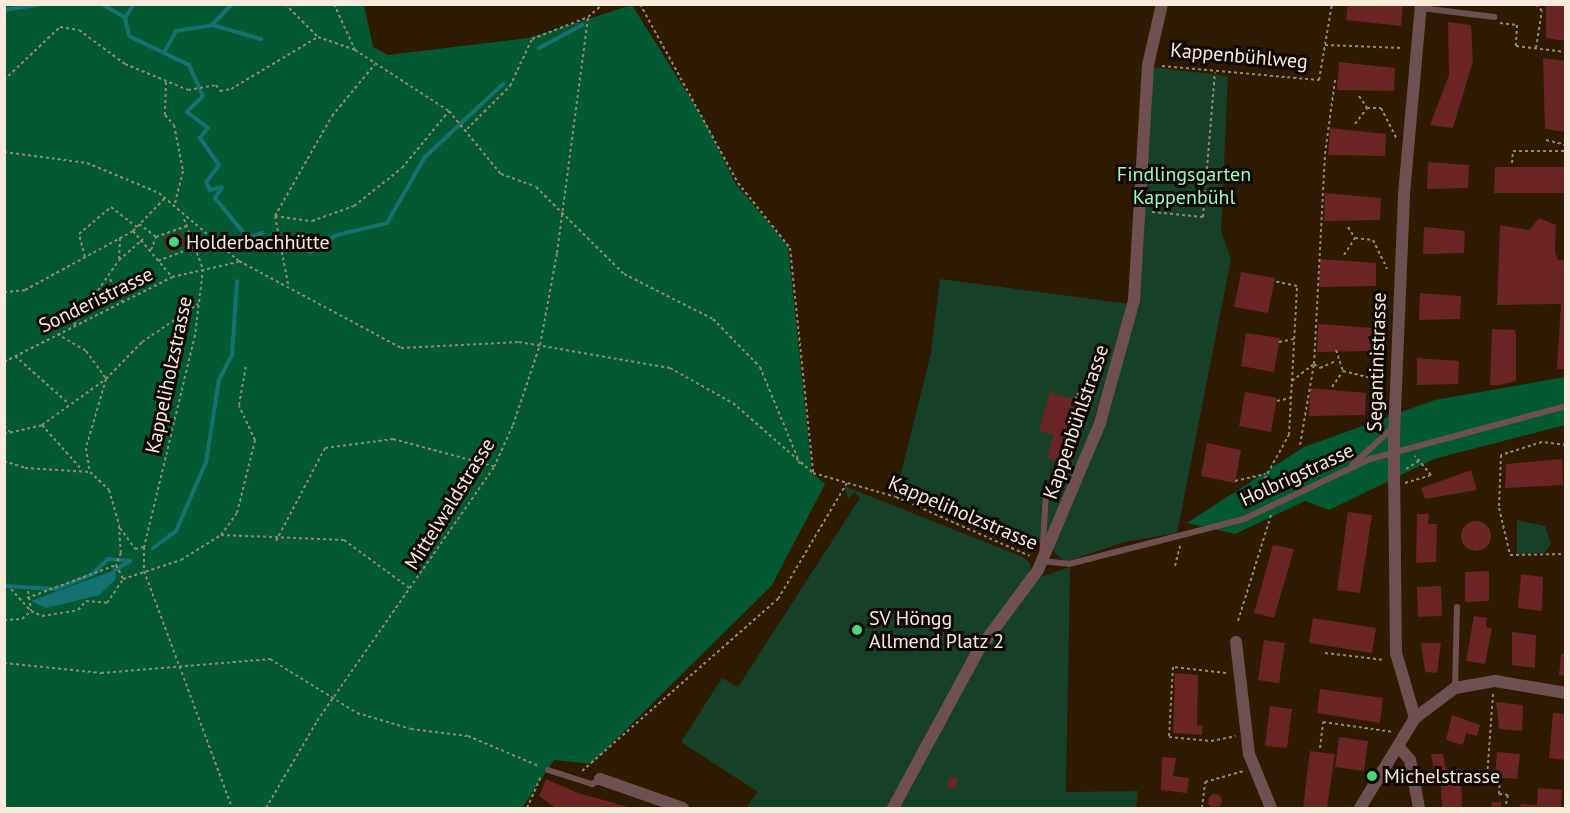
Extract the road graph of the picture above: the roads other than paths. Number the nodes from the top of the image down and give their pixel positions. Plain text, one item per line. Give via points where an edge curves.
1 (1162, 4) edge
2 (1421, 6) edge
3 (1496, 20) road end
4 (1566, 406) edge
5 (1394, 430) junction
6 (1352, 466) junction
7 (1046, 492) dead end
8 (1042, 561) junction
9 (1457, 608) dead end
10 (1236, 642) dead end
11 (1455, 688) junction
12 (1566, 693) edge
13 (1415, 718) junction
14 (1399, 747) junction
15 (548, 770) dead end
16 (600, 779) joint
17 (683, 808) edge
18 (893, 808) edge
19 (1271, 808) edge
20 (1360, 808) edge
21 (1419, 808) edge

1 - 8 street, Kappenbühlstrasse via 1148,65 1134,300 1115,376 1077,488
2 - 3 lane
2 - 5 street, Segantinistrasse via 1404,194
4 - 6 lane, Holbrigstrasse via 1535,410
5 - 6 lane
5 - 13 street, Segantinistrasse, bridge via 1396,653
6 - 8 lane, Holbrigstrasse via 1244,519 1069,564
7 - 8 lane
8 - 18 street, Kappenbühlstrasse via 978,651
9 - 11 lane
10 - 19 street via 1249,754
11 - 12 street via 1495,681
11 - 13 street
13 - 14 street
14 - 20 street
14 - 21 street via 1412,766
15 - 16 lane via 592,784
16 - 17 street

